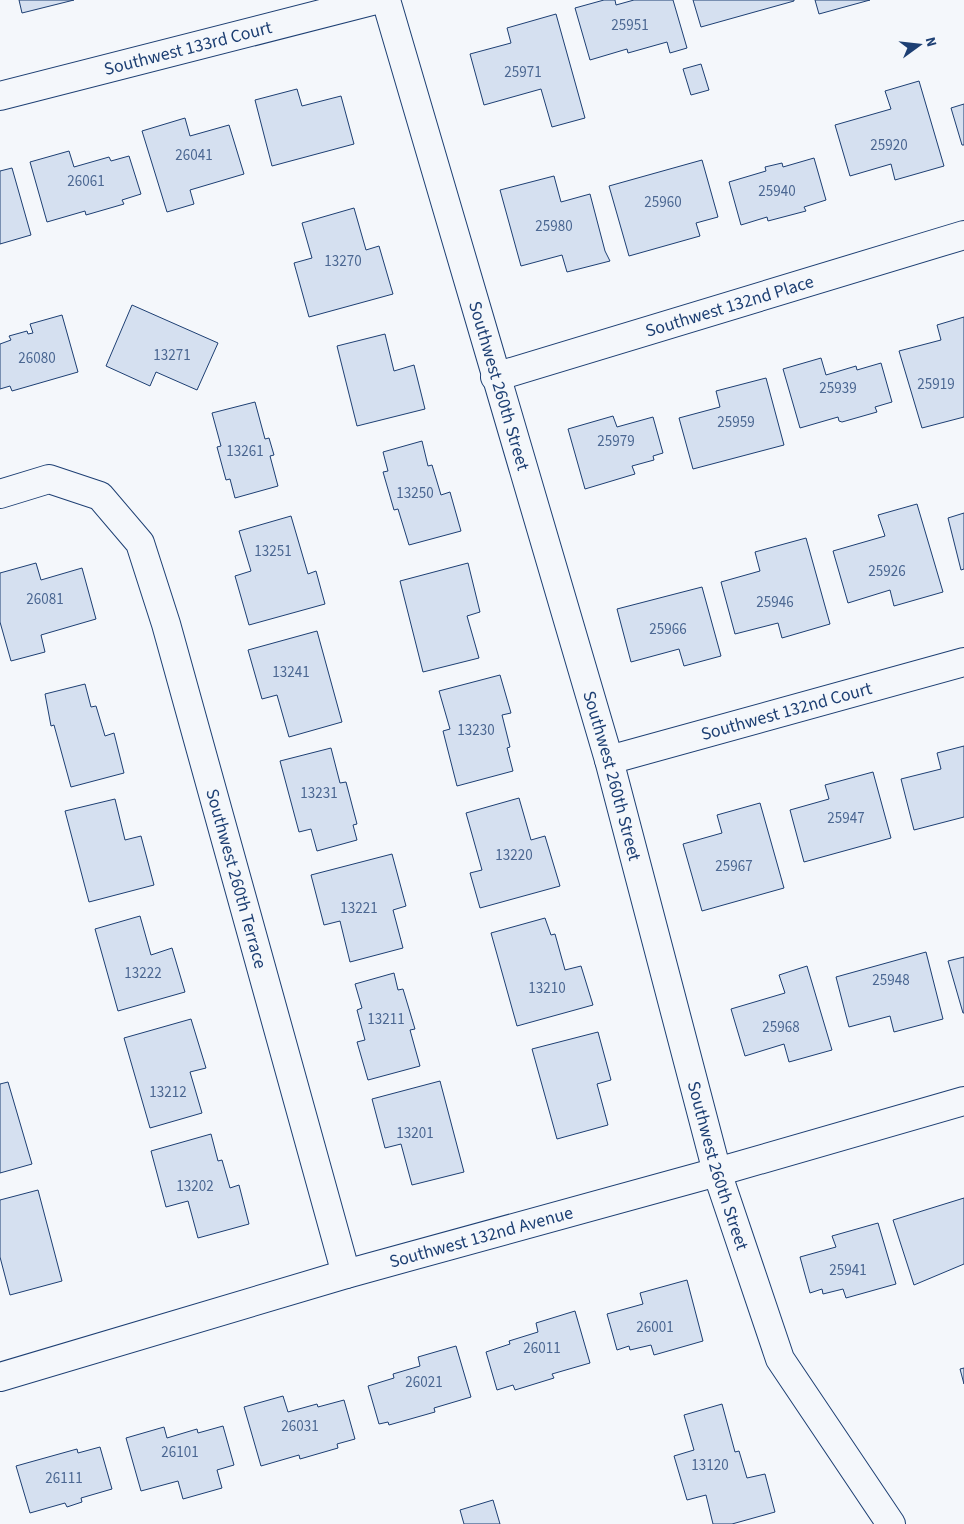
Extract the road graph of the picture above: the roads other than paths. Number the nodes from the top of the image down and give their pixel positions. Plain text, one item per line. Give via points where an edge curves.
1 (376, 0) edge
2 (386, 0) edge
3 (0, 96) edge
4 (964, 235) edge
5 (495, 378) junction
6 (0, 494) edge
7 (964, 662) edge
8 (609, 760) junction
9 (964, 1101) edge
10 (717, 1172) junction
11 (346, 1274) junction
12 (0, 1378) edge
13 (891, 1524) edge

1 - 3 street, Southwest 133rd Court
2 - 5 street, Southwest 260th Street
4 - 5 street, Southwest 132nd Place
5 - 8 street, Southwest 260th Street
6 - 11 street, Southwest 260th Terrace via 49,479 100,496 140,543 166,624
7 - 8 street, Southwest 132nd Court
8 - 10 street, Southwest 260th Street
9 - 10 street, Southwest 132nd Avenue
10 - 11 street, Southwest 132nd Avenue
10 - 13 street, Southwest 260th Street via 780,1359
11 - 12 street, Southwest 132nd Avenue

